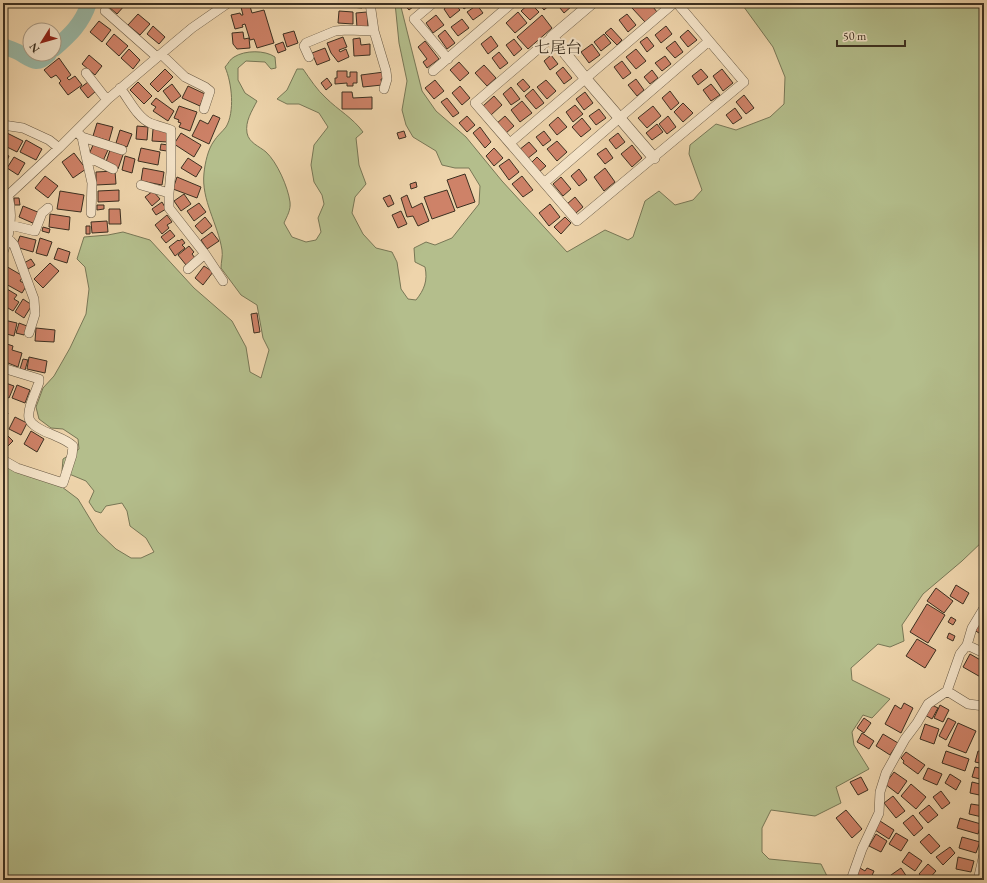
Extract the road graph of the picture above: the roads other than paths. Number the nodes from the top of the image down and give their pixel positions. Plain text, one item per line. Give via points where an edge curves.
1 (228, 3) edge
2 (370, 3) edge
3 (433, 3) edge
4 (512, 3) edge
5 (592, 3) edge
6 (676, 3) edge
7 (104, 11) dead end
8 (374, 31) junction
9 (552, 37) junction
10 (709, 41) junction
11 (159, 56) junction
12 (309, 57) dead end
13 (448, 59) junction
14 (433, 71) dead end
15 (86, 73) dead end
16 (586, 79) junction
17 (120, 88) junction
18 (384, 89) dead end
19 (107, 100) junction
20 (204, 109) dead end
21 (620, 118) junction
22 (3, 125) edge
23 (79, 134) junction
24 (510, 143) junction
25 (59, 148) junction
26 (122, 150) dead end
27 (86, 156) junction
28 (654, 158) junction
29 (113, 169) dead end
30 (544, 183) junction
31 (141, 185) dead end
32 (169, 193) junction
33 (5, 198) edge
34 (48, 208) dead end
35 (92, 212) dead end
36 (10, 225) junction
37 (8, 238) junction
38 (3, 252) edge
39 (205, 254) junction
40 (188, 269) dead end
41 (223, 281) dead end
42 (29, 332) dead end
43 (3, 368) edge
44 (3, 460) edge
45 (984, 608) edge
46 (967, 645) junction
47 (984, 653) edge
48 (947, 691) junction
49 (984, 706) edge
50 (984, 854) edge
51 (851, 880) edge
52 (978, 880) edge

1 - 11 street via 192,28
2 - 8 street
3 - 13 street via 414,19
4 - 13 street
5 - 9 street
6 - 10 street
6 - 16 street
7 - 11 street
8 - 12 street via 335,31 306,43 304,46
8 - 18 street via 386,71
9 - 16 street
9 - 24 street via 475,103
10 - 21 street
10 - 28 street via 744,82
11 - 17 street
11 - 20 street via 185,77 210,91
13 - 14 street
15 - 19 street
16 - 21 street
16 - 24 street
17 - 19 street
17 - 32 street via 141,116 150,123 171,130
19 - 23 street
21 - 28 street
21 - 30 street
22 - 25 street via 23,128 49,140
23 - 25 street
23 - 26 street
23 - 27 street
24 - 30 street
25 - 33 street
27 - 29 street
27 - 35 street via 92,183
28 - 30 street via 577,221
31 - 32 street
32 - 39 street via 169,208
33 - 36 street via 10,203
34 - 36 street via 42,213 35,231
36 - 37 street
37 - 38 street
37 - 42 street via 14,245 34,299 35,314
39 - 40 street
39 - 41 street
43 - 44 street via 39,379 30,406 31,423 45,432 67,440 73,446 63,483 17,468
45 - 46 street via 972,628
46 - 47 street
46 - 48 street via 960,654
48 - 49 street via 968,704
48 - 51 street via 928,704 886,773 880,792 879,813
50 - 52 street

